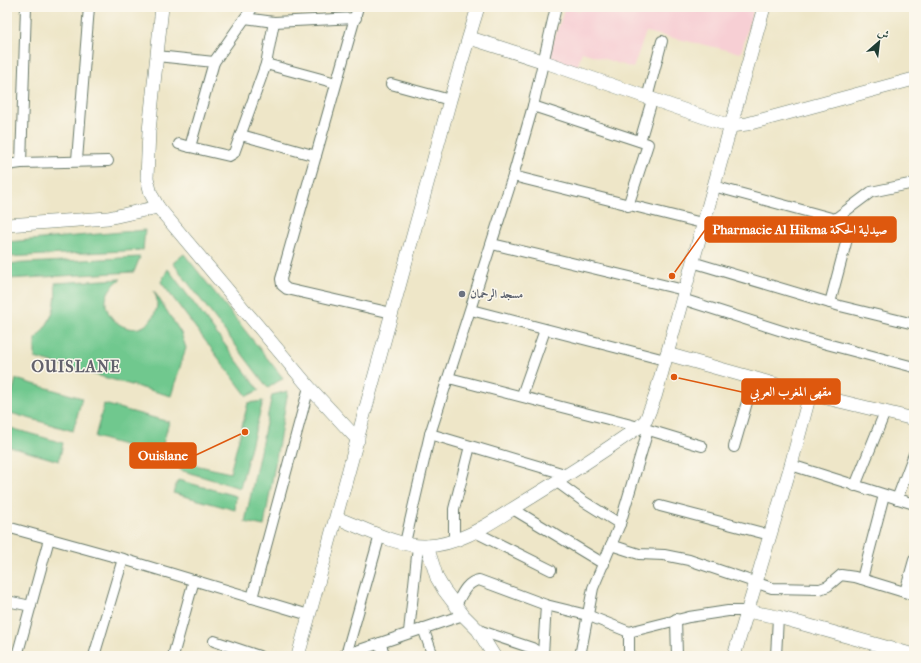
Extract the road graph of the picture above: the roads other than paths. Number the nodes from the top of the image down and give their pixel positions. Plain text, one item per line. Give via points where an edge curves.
1 (26, 7) edge
2 (89, 7) edge
3 (162, 7) edge
4 (253, 7) edge
5 (358, 7) edge
6 (478, 7) edge
7 (556, 7) edge
8 (764, 7) edge
9 (245, 18) junction
10 (356, 18) junction
11 (274, 22) junction
12 (470, 38) junction
13 (662, 40) dead end
14 (157, 56) junction
15 (542, 61) junction
16 (214, 62) junction
17 (266, 64) junction
18 (914, 79) edge
19 (336, 83) junction
20 (391, 84) dead end
21 (649, 99) junction
22 (450, 100) junction
23 (533, 106) junction
24 (730, 126) junction
25 (241, 135) junction
26 (640, 140) junction
27 (179, 144) dead end
28 (190, 146) junction
29 (316, 156) junction
30 (77, 160) junction
31 (108, 160) dead end
32 (21, 163) junction
33 (7, 165) edge
34 (513, 176) junction
35 (914, 183) edge
36 (713, 186) junction
37 (628, 206) junction
38 (158, 207) junction
39 (835, 219) junction
40 (702, 224) junction
41 (7, 225) edge
42 (492, 244) junction
43 (692, 262) junction
44 (683, 294) junction
45 (830, 303) junction
46 (471, 310) junction
47 (392, 314) junction
48 (914, 324) edge
49 (545, 330) junction
50 (666, 357) junction
51 (914, 367) edge
52 (449, 378) junction
53 (754, 378) junction
54 (309, 387) junction
55 (810, 394) junction
56 (522, 395) junction
57 (884, 412) junction
58 (914, 419) edge
59 (644, 428) junction
60 (430, 434) junction
61 (358, 440) junction
62 (470, 446) junction
63 (702, 446) dead end
64 (734, 447) dead end
65 (914, 454) edge
66 (791, 465) junction
67 (563, 478) junction
68 (855, 486) junction
69 (884, 495) junction
70 (897, 498) junction
71 (914, 504) edge
72 (660, 506) dead end
73 (513, 509) junction
74 (337, 518) junction
75 (620, 524) junction
76 (7, 527) edge
77 (475, 532) junction
78 (380, 535) junction
79 (770, 535) junction
80 (49, 539) junction
81 (454, 540) junction
82 (405, 543) junction
83 (611, 545) junction
84 (423, 546) junction
85 (123, 559) junction
86 (914, 560) edge
87 (604, 564) junction
88 (551, 570) dead end
89 (862, 579) junction
90 (194, 580) junction
91 (756, 583) junction
92 (909, 594) edge
93 (252, 598) junction
94 (7, 601) edge
95 (546, 605) junction
96 (31, 606) junction
97 (460, 610) junction
98 (747, 611) junction
99 (309, 615) junction
100 (587, 615) junction
101 (778, 617) junction
102 (676, 619) junction
103 (423, 628) junction
104 (478, 630) junction
105 (409, 632) junction
106 (629, 632) junction
107 (214, 641) dead end
108 (380, 643) junction
109 (344, 655) edge
110 (544, 655) edge
111 (914, 655) edge
112 (17, 656) edge
113 (94, 656) edge
114 (173, 656) edge
115 (259, 656) edge
116 (298, 656) edge
117 (384, 656) edge
118 (433, 656) edge
119 (494, 656) edge
120 (580, 656) edge
121 (629, 656) edge
122 (677, 656) edge
123 (734, 656) edge
124 (776, 656) edge

1 - 32 street
2 - 30 street
3 - 14 street
4 - 9 street
5 - 10 street
6 - 12 street
7 - 15 street
8 - 24 street
9 - 11 street
9 - 16 street
10 - 11 street
10 - 19 street
11 - 17 street
12 - 15 street
12 - 22 street
13 - 21 street
14 - 16 street
14 - 38 street via 147,178
15 - 21 street
15 - 23 street
16 - 28 street
17 - 19 street
17 - 25 street
18 - 24 street via 747,124
19 - 29 street
20 - 22 street
21 - 24 street
21 - 26 street
22 - 47 street
23 - 26 street
23 - 34 street
24 - 36 street
25 - 28 street via 234,153 229,156
25 - 29 street
26 - 37 street via 648,145
27 - 28 street
29 - 47 street via 281,279 282,285 287,289
30 - 31 street
30 - 32 street
32 - 33 street
34 - 37 street
34 - 42 street
35 - 39 street via 870,192
36 - 39 street
36 - 40 street
37 - 40 street
38 - 41 street via 108,218
38 - 54 street
39 - 45 street via 846,226 848,239
40 - 43 street
42 - 44 street
42 - 46 street
43 - 44 street
43 - 45 street
44 - 50 street
44 - 51 street via 804,338
45 - 48 street
46 - 49 street
46 - 52 street
47 - 61 street
49 - 50 street
49 - 56 street
50 - 53 street
50 - 59 street
52 - 56 street
52 - 60 street
53 - 55 street
53 - 64 street
54 - 61 street
54 - 93 street
55 - 57 street
55 - 66 street
56 - 59 street
57 - 58 street
57 - 68 street
59 - 63 street
59 - 67 street
59 - 75 street
60 - 62 street
60 - 82 street
61 - 74 street
62 - 67 street
62 - 81 street via 454,509
65 - 70 street
66 - 68 street
66 - 79 street
67 - 73 street
67 - 75 street via 583,501
68 - 69 street
69 - 70 street
69 - 89 street
70 - 71 street
72 - 79 street
73 - 77 street
73 - 87 street
74 - 78 street
74 - 99 street
75 - 83 street
76 - 80 street
77 - 81 street
77 - 88 street
78 - 82 street
78 - 109 street
79 - 91 street
80 - 85 street
80 - 96 street
81 - 84 street via 445,544
82 - 84 street
83 - 87 street
83 - 91 street via 639,554 689,560
84 - 97 street via 437,578
84 - 105 street
85 - 90 street
85 - 113 street
86 - 92 street
87 - 100 street via 593,588
89 - 91 street via 841,575 820,589 778,589
89 - 92 street
90 - 93 street
90 - 114 street
91 - 98 street
93 - 99 street
94 - 96 street
95 - 97 street via 479,580 473,581 467,587
95 - 100 street
95 - 110 street
96 - 112 street
97 - 103 street
97 - 104 street
98 - 101 street
98 - 102 street via 728,611
98 - 123 street
99 - 116 street
100 - 106 street
100 - 120 street
101 - 111 street
101 - 124 street
102 - 106 street
102 - 122 street
103 - 105 street
103 - 118 street
104 - 110 street via 532,648
104 - 119 street
105 - 108 street
106 - 121 street
107 - 115 street
108 - 109 street
108 - 117 street

